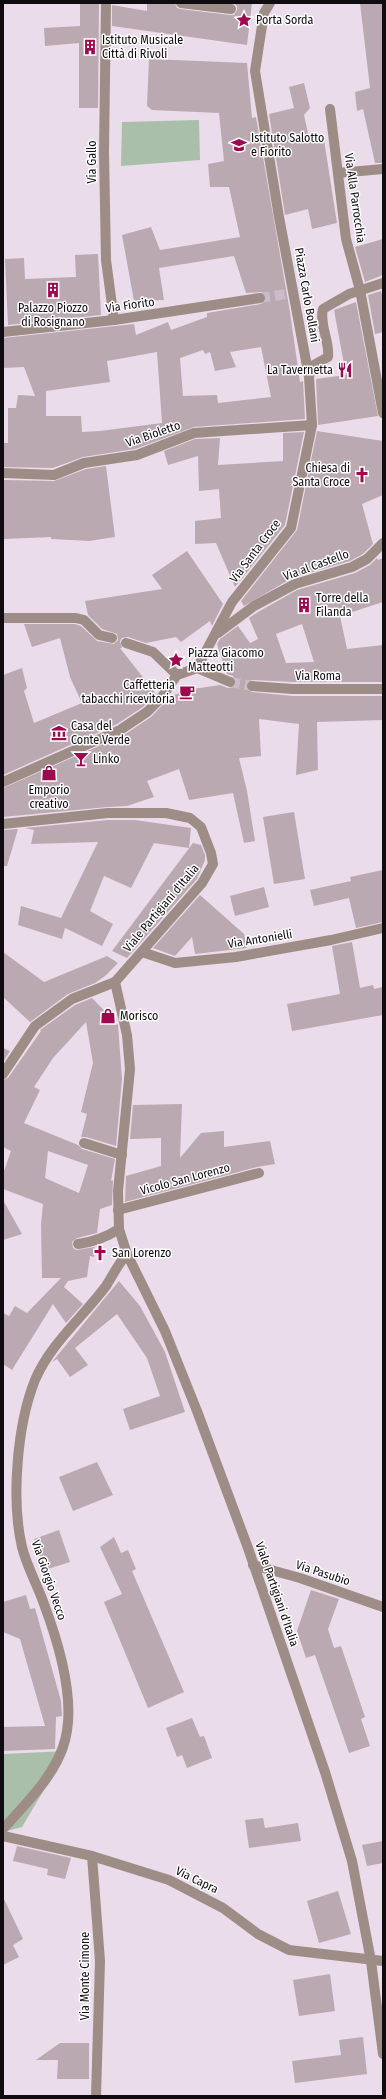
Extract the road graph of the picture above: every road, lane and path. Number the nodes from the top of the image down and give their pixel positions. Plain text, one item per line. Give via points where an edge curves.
1 (106, 3) edge
2 (183, 3) edge
3 (270, 3) edge
4 (230, 9) dead end
5 (330, 109) dead end
6 (383, 169) edge
7 (338, 173) junction
8 (383, 283) edge
9 (360, 290) junction
10 (260, 298) tunnel mouth
11 (114, 320) junction
12 (3, 332) edge
13 (309, 379) junction
14 (383, 413) edge
15 (312, 425) junction
16 (3, 474) edge
17 (383, 543) edge
18 (3, 618) edge
19 (214, 635) junction
20 (112, 638) dead end
21 (126, 644) dead end
22 (197, 668) junction
23 (177, 675) junction
24 (230, 682) tunnel mouth
25 (252, 686) tunnel mouth
26 (383, 689) edge
27 (3, 782) edge
28 (3, 824) edge
29 (383, 928) edge
30 (142, 952) junction
31 (115, 982) junction
32 (3, 1074) edge
33 (84, 1143) dead end
34 (122, 1155) junction
35 (259, 1173) dead end
36 (118, 1210) junction
37 (119, 1229) junction
38 (78, 1244) dead end
39 (127, 1254) junction
40 (253, 1565) junction
41 (383, 1607) edge
42 (3, 1829) edge
43 (3, 1836) edge
44 (92, 1856) junction
45 (371, 1961) junction
46 (383, 1961) edge
47 (383, 2054) edge
48 (96, 2096) edge

1 - 11 street, Via Gallo via 106,260
2 - 4 street
3 - 13 street, Piazza Carlo Bollani via 264,13 255,71
5 - 7 street, Via Alla Parrocchia
6 - 7 street
7 - 9 street, Via Alla Parrocchia via 346,239
8 - 9 street
9 - 13 street, Piazza Carlo Bollani via 340,297 324,309 322,314 328,357 312,366
9 - 14 street, Via Alla Parrocchia
10 - 11 street, Via Fiorito
11 - 12 street, Via Fiorito
13 - 15 street, Via Santa Croce
15 - 16 street, Via Bioletto via 194,433 137,455 84,463 54,475
15 - 19 street, Via Santa Croce via 291,528 232,602
17 - 19 street, Via al Castello via 367,559 295,584 254,606
18 - 20 street via 76,618 84,620 99,635
19 - 22 street
21 - 23 street via 153,652
22 - 23 street
22 - 24 street
23 - 27 street via 161,698 147,712 120,730
25 - 26 street, Via Roma via 293,689
28 - 30 street, Viale Partigiani d'Italia via 108,813 166,812 190,818 200,827 211,853 211,870
29 - 30 street, Via Antonielli via 316,943 175,963
30 - 31 street, Viale Partigiani d'Italia
31 - 32 street via 72,999 35,1026
31 - 34 street, Viale Partigiani d'Italia via 127,1035 130,1069
33 - 34 street
34 - 36 street, Viale Partigiani d'Italia
35 - 36 street, Vicolo San Lorenzo
36 - 37 street, Viale Partigiani d'Italia
37 - 38 street via 108,1237
37 - 39 street, Viale Partigiani d'Italia
39 - 40 street, Viale Partigiani d'Italia via 176,1357
39 - 42 street, Via Giorgio Vecco via 107,1285 46,1359 35,1380 25,1412 20,1445 18,1530 59,1650 66,1682 68,1722 64,1746 57,1762 45,1781
40 - 41 street, Via Pasubio via 300,1578
40 - 45 street, Viale Partigiani d'Italia via 325,1772 352,1861
43 - 44 street, Via Capra
44 - 45 street, Via Capra via 169,1880 223,1908 258,1934 289,1950
44 - 48 street, Via Monte Cimone via 100,1961
45 - 46 street, Via Capra
45 - 47 street, Viale Partigiani d'Italia

